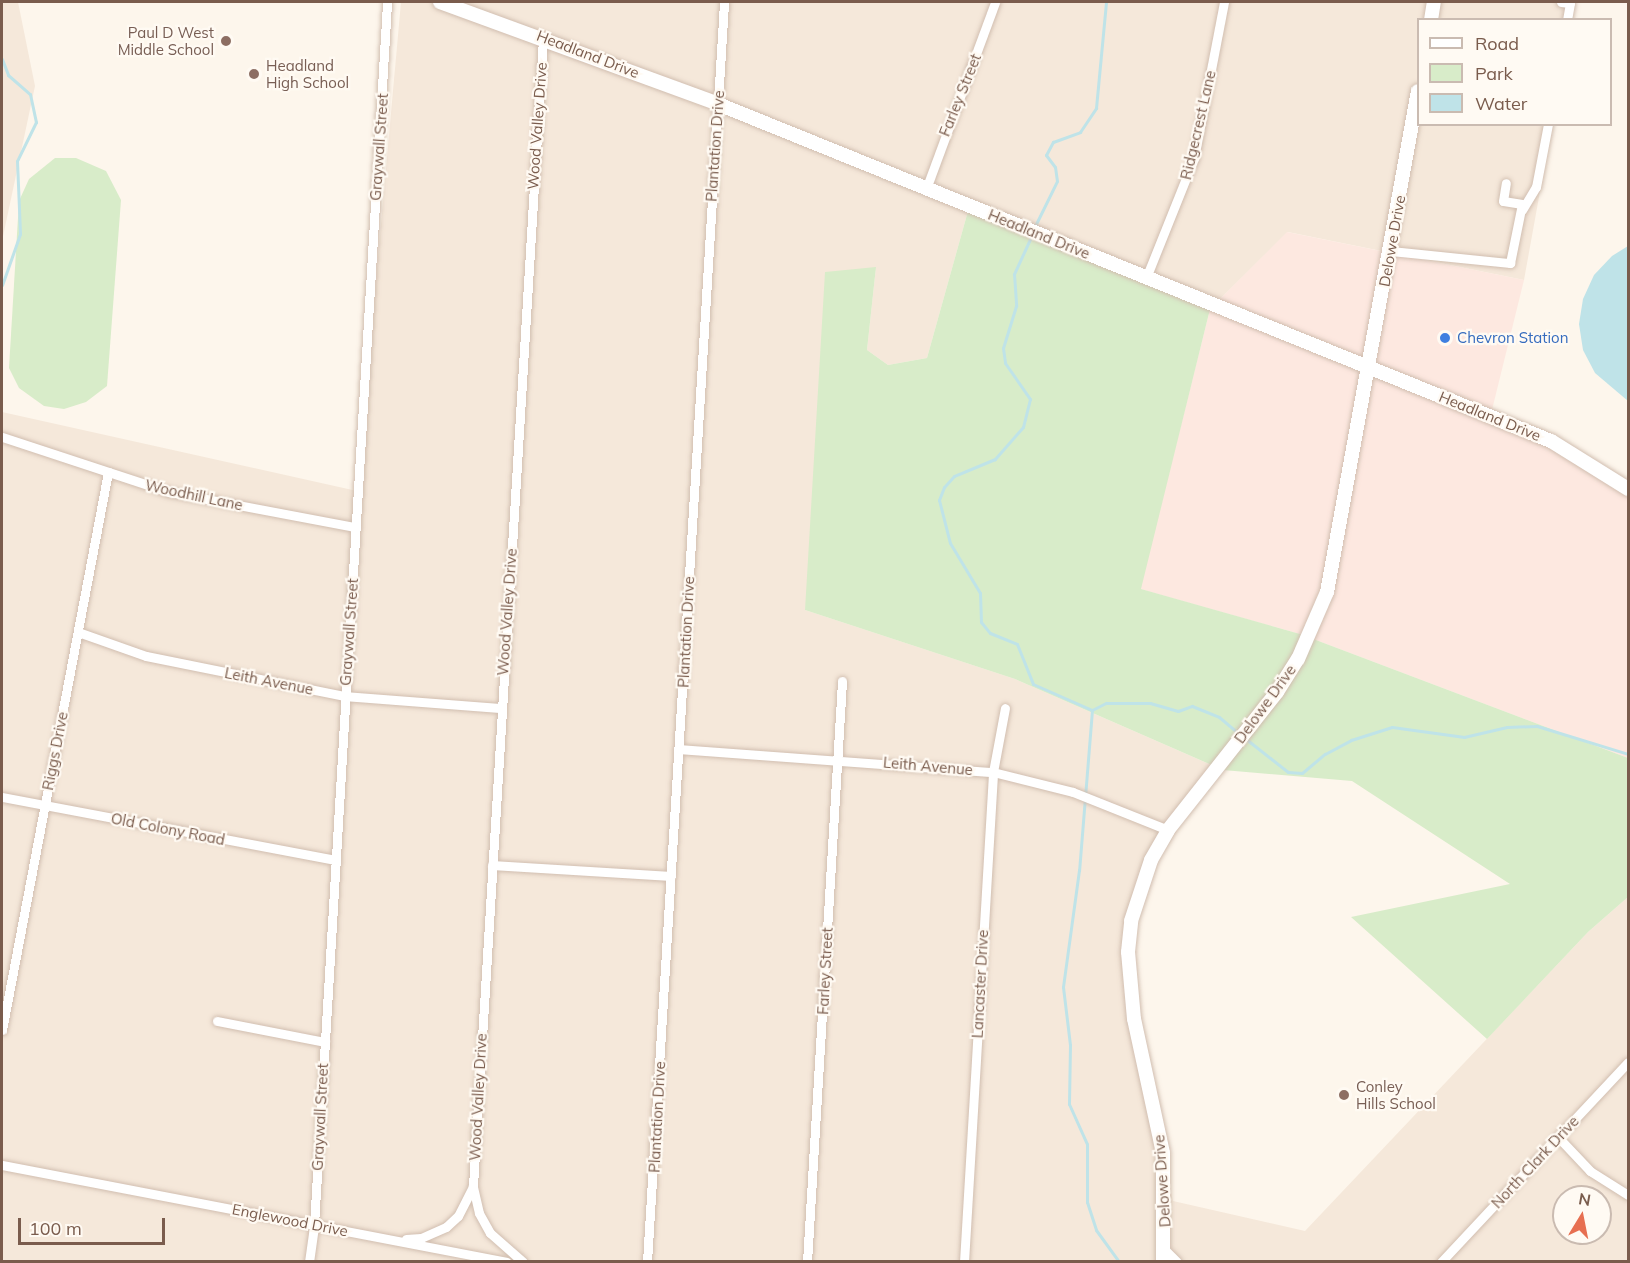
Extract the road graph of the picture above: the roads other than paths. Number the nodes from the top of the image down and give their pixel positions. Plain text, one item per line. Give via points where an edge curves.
1 (387, 2) edge
2 (440, 2) edge
3 (724, 2) edge
4 (995, 2) edge
5 (1224, 2) edge
6 (1434, 2) edge
7 (1561, 2) edge
8 (1431, 18) edge
9 (1567, 18) edge
10 (543, 37) junction
11 (1417, 102) edge
12 (718, 104) junction
13 (1548, 126) edge
14 (1506, 183) dead end
15 (926, 189) junction
16 (1520, 213) junction
17 (1390, 251) junction
18 (1146, 278) junction
19 (1370, 368) junction
20 (2, 437) edge
21 (108, 472) junction
22 (1629, 489) edge
23 (355, 527) junction
24 (78, 632) junction
25 (842, 681) dead end
26 (345, 696) junction
27 (502, 708) junction
28 (1005, 708) dead end
29 (678, 749) junction
30 (837, 759) junction
31 (993, 772) junction
32 (2, 797) edge
33 (45, 805) junction
34 (1168, 830) junction
35 (335, 860) junction
36 (492, 866) junction
37 (671, 876) junction
38 (217, 1021) dead end
39 (2, 1030) edge
40 (324, 1042) junction
41 (1629, 1062) edge
42 (1558, 1137) junction
43 (2, 1165) edge
44 (473, 1186) junction
45 (1629, 1195) edge
46 (314, 1225) junction
47 (365, 1235) junction
48 (1164, 1256) edge
49 (309, 1262) edge
50 (507, 1262) edge
51 (523, 1262) edge
52 (647, 1262) edge
53 (807, 1262) edge
54 (964, 1262) edge
55 (1177, 1262) edge
56 (1441, 1262) edge

1 - 23 street, Graywall Street
2 - 10 main road, Headland Drive
3 - 12 street, Plantation Drive
4 - 15 street, Farley Street
5 - 18 street, Ridgecrest Lane via 1194,158
6 - 8 main road
7 - 9 street via 1570,3
10 - 12 main road, Headland Drive
10 - 27 street, Wood Valley Drive
11 - 17 main road, Delowe Drive
12 - 15 main road, Headland Drive
12 - 29 street, Plantation Drive
13 - 16 street via 1536,188
14 - 16 street via 1503,201 1521,204
15 - 18 main road, Headland Drive
16 - 17 street via 1510,263
17 - 19 main road, Delowe Drive
18 - 19 main road, Headland Drive
19 - 22 main road, Headland Drive via 1551,441
19 - 34 main road, Delowe Drive via 1336,559 1314,626 1277,692
20 - 21 street, Woodhill Lane
21 - 23 street, Woodhill Lane via 169,492
21 - 24 street, Riggs Drive
23 - 26 street, Graywall Street
24 - 26 street, Leith Avenue via 146,656
24 - 33 street, Riggs Drive
25 - 30 street, Farley Street
26 - 27 street, Leith Avenue
26 - 35 street, Graywall Street
27 - 36 street, Wood Valley Drive
28 - 31 street, Lancaster Drive
29 - 30 street, Leith Avenue
29 - 37 street, Plantation Drive
30 - 31 street, Leith Avenue
30 - 53 street, Farley Street
31 - 34 street, Leith Avenue via 1073,792
31 - 54 street, Lancaster Drive
32 - 33 street, Old Colony Road
33 - 35 street, Old Colony Road
33 - 39 street, Riggs Drive
34 - 48 main road, Delowe Drive via 1139,889 1128,952 1134,1019 1162,1153
35 - 40 street, Graywall Street
36 - 37 street
36 - 44 street, Wood Valley Drive
37 - 52 street, Plantation Drive
38 - 40 street
40 - 46 street, Graywall Street
41 - 42 street, North Clark Drive
42 - 45 street via 1590,1171
42 - 56 street, North Clark Drive
43 - 46 street, Englewood Drive
44 - 47 street, Wood Valley Drive via 458,1216 434,1233 407,1239
44 - 51 street, Wood Valley Drive via 479,1213 490,1233
46 - 47 street, Englewood Drive
46 - 49 street, Graywall Street
47 - 50 street, Englewood Drive
48 - 55 street

